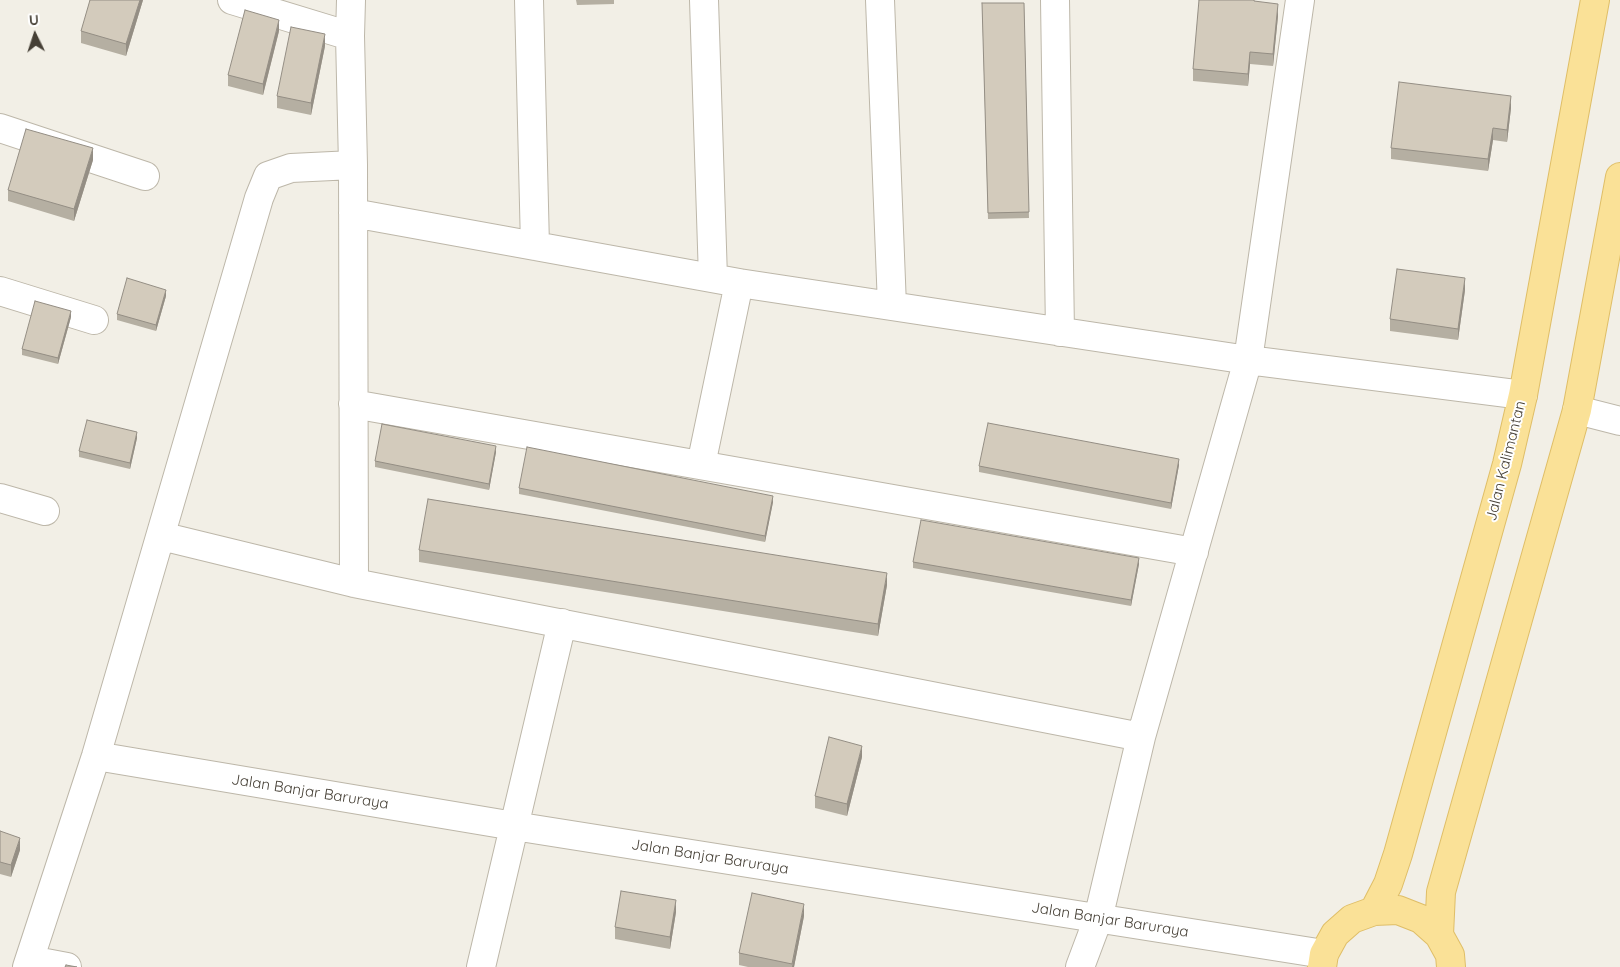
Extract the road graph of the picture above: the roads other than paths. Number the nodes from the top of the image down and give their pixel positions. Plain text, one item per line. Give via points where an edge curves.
1 (232, 0) edge
2 (351, 0) edge
3 (529, 0) edge
4 (704, 0) edge
5 (880, 0) edge
6 (1055, 0) edge
7 (1300, 0) edge
8 (1595, 0) edge
9 (350, 36) junction
10 (0, 128) edge
11 (354, 165) junction
12 (145, 176) dead end
13 (1620, 177) edge
14 (354, 212) junction
15 (535, 246) junction
16 (726, 281) junction
17 (0, 291) edge
18 (892, 306) junction
19 (94, 320) dead end
20 (1060, 332) junction
21 (1248, 360) junction
22 (1523, 395) junction
23 (354, 404) junction
24 (1577, 410) junction
25 (1620, 421) edge
26 (701, 465) junction
27 (0, 498) edge
28 (45, 511) dead end
29 (161, 536) junction
30 (1194, 552) junction
31 (354, 583) junction
32 (562, 624) junction
33 (1141, 737) junction
34 (96, 756) junction
35 (514, 826) junction
36 (1374, 911) junction
37 (1098, 919) junction
38 (1439, 935) junction
39 (1323, 961) edge
40 (28, 964) edge
41 (67, 967) edge
42 (481, 967) edge
43 (1080, 967) edge
44 (1451, 967) edge

1 - 9 street
2 - 9 street
3 - 15 street
4 - 16 street
5 - 18 street
6 - 20 street
7 - 21 street
8 - 22 main road, Jalan Kalimantan
9 - 11 street
10 - 12 street
11 - 14 street
11 - 29 street via 291,168 268,176
13 - 24 main road
14 - 15 street
14 - 23 street
15 - 16 street
16 - 18 street
16 - 26 street
17 - 19 street
18 - 20 street
20 - 21 street
21 - 22 street
21 - 30 street
22 - 36 main road, Jalan Kalimantan via 1507,464 1398,854
23 - 26 street
23 - 31 street
24 - 25 street
24 - 38 main road via 1441,892
26 - 30 street
27 - 28 street
29 - 31 street
29 - 34 street
30 - 33 street
31 - 32 street
32 - 33 street
32 - 35 street
33 - 37 street
34 - 35 street, Jalan Banjar Baruraya
34 - 40 street
35 - 37 street, Jalan Banjar Baruraya
35 - 42 street
36 - 38 main road via 1398,910 1421,919
36 - 39 main road via 1352,919 1335,934
37 - 39 street, Jalan Banjar Baruraya
37 - 43 street
38 - 44 main road via 1450,955
40 - 41 street

